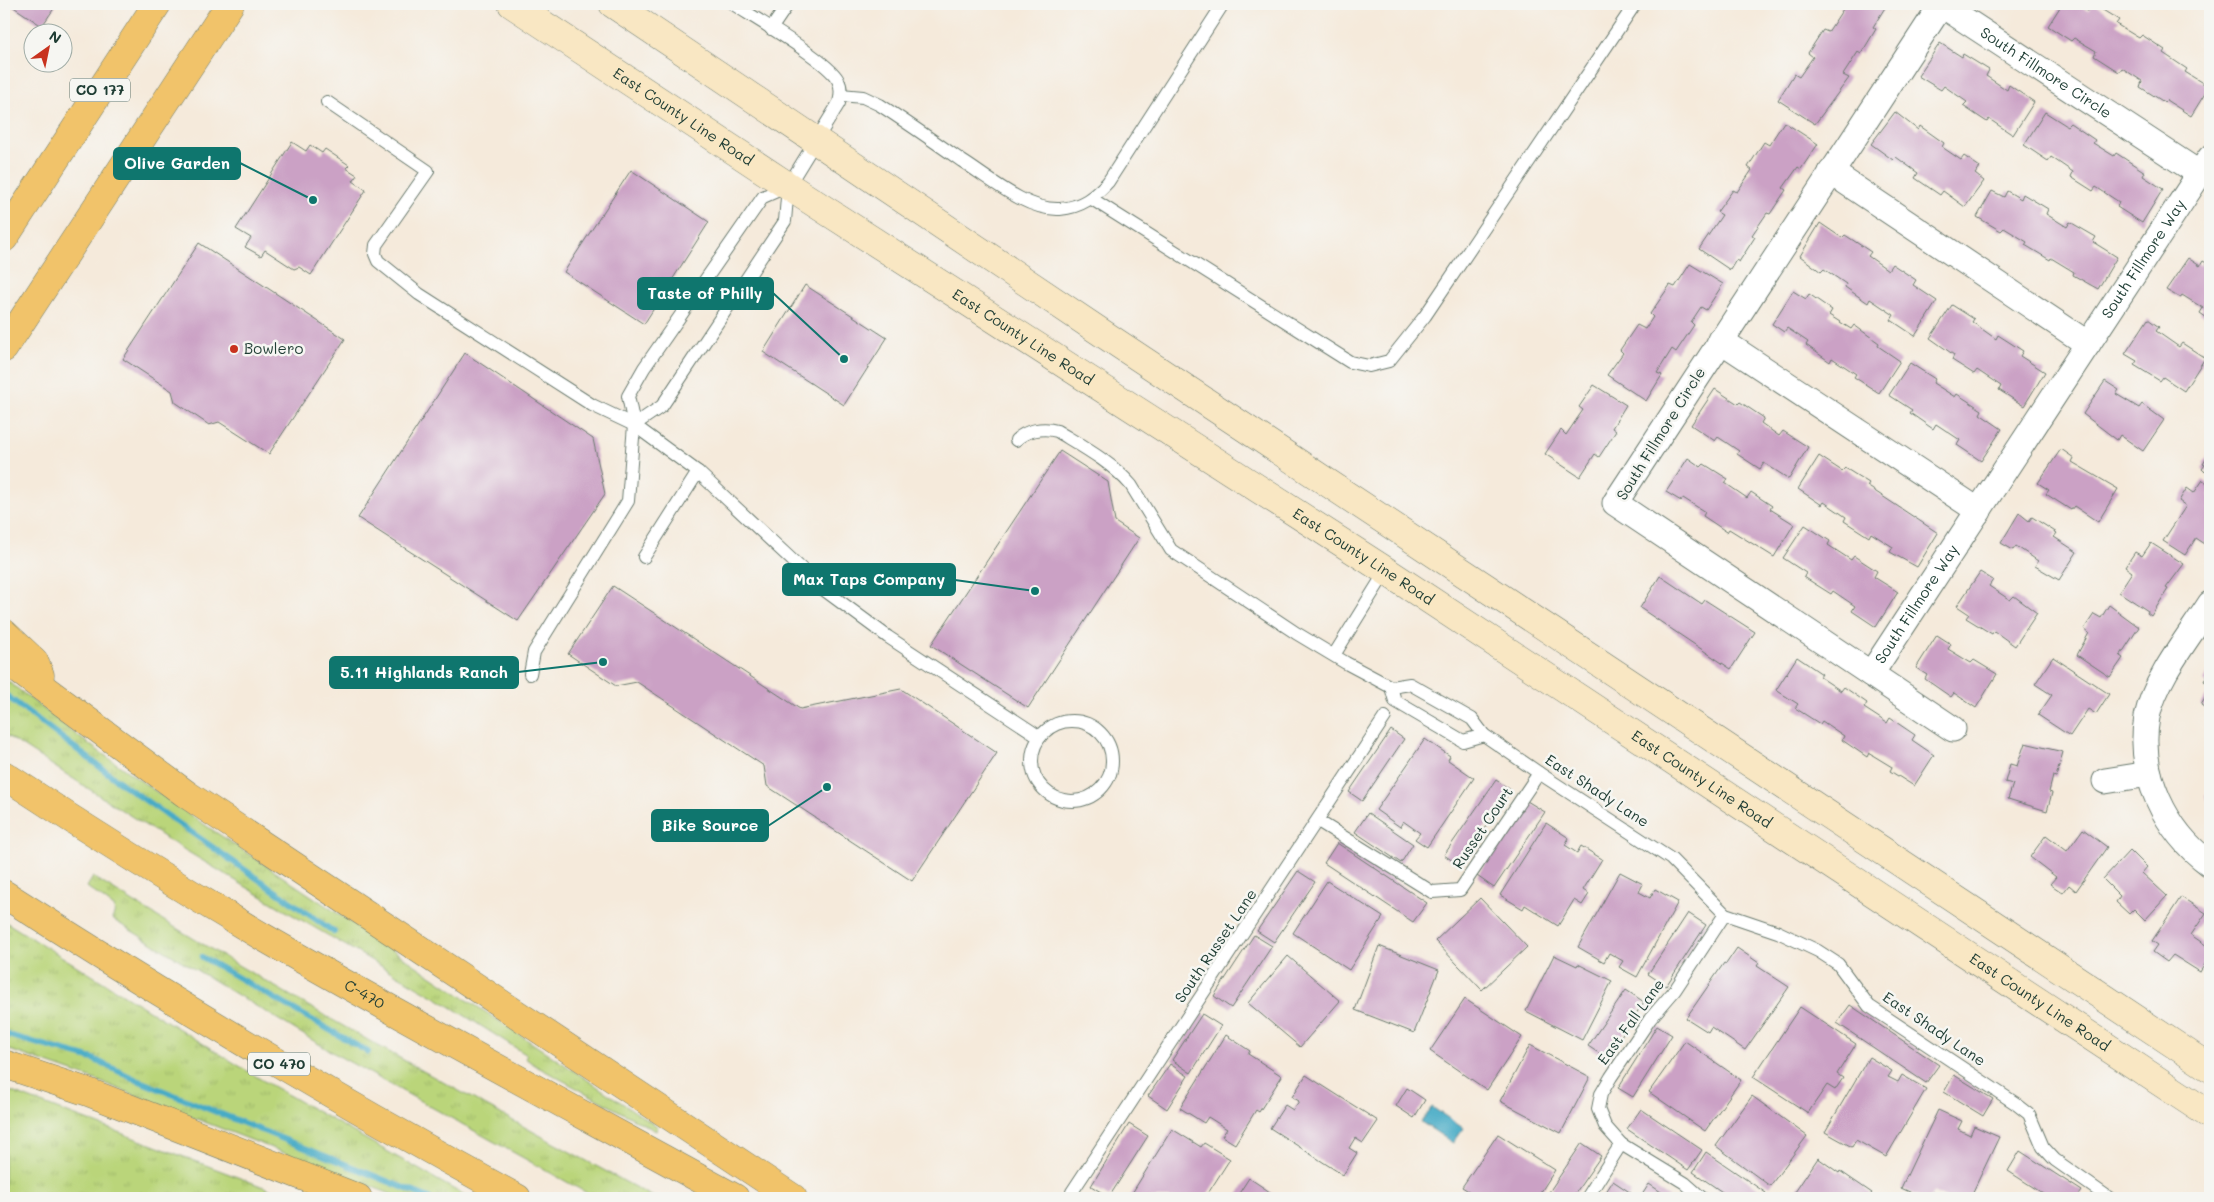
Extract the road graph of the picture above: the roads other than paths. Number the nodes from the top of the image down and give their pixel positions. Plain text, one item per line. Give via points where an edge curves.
1 (157, 4) edge
2 (230, 4) edge
3 (512, 4) edge
4 (613, 4) edge
5 (733, 4) edge
6 (788, 4) edge
7 (1223, 4) edge
8 (1634, 4) edge
9 (1942, 4) edge
10 (771, 29) junction
11 (841, 95) junction
12 (327, 102) dead end
13 (2124, 124) joint
14 (817, 141) junction
15 (2205, 166) edge
16 (1831, 172) junction
17 (788, 186) junction
18 (1092, 199) junction
19 (4, 238) edge
20 (1720, 340) junction
21 (2088, 344) junction
22 (4, 348) edge
23 (634, 425) junction
24 (1016, 440) dead end
25 (698, 472) junction
26 (1979, 511) junction
27 (644, 558) dead end
28 (1386, 571) junction
29 (1766, 604) joint
30 (2210, 604) edge
31 (4, 633) edge
32 (1334, 655) junction
33 (4, 659) edge
34 (530, 674) dead end
35 (1871, 674) junction
36 (1391, 687) junction
37 (45, 690) junction
38 (1385, 717) dead end
39 (1952, 729) dead end
40 (1484, 735) junction
41 (1040, 737) junction
42 (1539, 773) junction
43 (2149, 774) junction
44 (4, 775) edge
45 (2105, 781) dead end
46 (1318, 821) junction
47 (2210, 864) edge
48 (4, 894) edge
49 (1725, 914) junction
50 (4, 1064) edge
51 (2210, 1068) edge
52 (2210, 1115) edge
53 (1621, 1144) junction
54 (1072, 1195) edge
55 (358, 1198) edge
56 (517, 1198) edge
57 (735, 1198) edge
58 (792, 1198) edge
59 (1588, 1198) edge
60 (1702, 1198) edge
61 (2109, 1198) edge

1 - 19 main road, CO 177
2 - 22 main road
3 - 17 main road, East County Line Road
4 - 14 main road
5 - 10 lane
6 - 10 lane
7 - 18 lane via 1108,182
8 - 18 lane via 1425,316 1389,361 1369,366 1350,362
9 - 13 street, South Fillmore Circle
9 - 16 street, South Fillmore Circle
10 - 11 lane via 832,72 838,80
11 - 14 lane
11 - 18 lane via 875,103 1015,196 1029,202 1058,209
12 - 23 lane via 428,172 376,245 378,261 419,294 592,405
13 - 15 street, South Fillmore Way
14 - 17 lane
14 - 51 main road
15 - 21 street, South Fillmore Way
16 - 20 street, South Fillmore Circle
16 - 21 street
17 - 23 lane via 785,221 662,406
17 - 23 lane via 763,197 644,368 628,396
17 - 28 main road, East County Line Road
20 - 26 street
20 - 29 street, South Fillmore Circle via 1615,503
21 - 26 street, South Fillmore Way
23 - 25 lane
23 - 34 lane via 628,501 534,652
24 - 32 lane, East Shady Lane via 1034,431 1050,429 1100,459 1124,476 1171,550
25 - 27 lane
25 - 41 lane via 823,589 881,632
26 - 35 street, South Fillmore Way
28 - 32 lane
28 - 52 main road, East County Line Road
29 - 35 street, South Fillmore Way
30 - 43 street via 2177,654 2154,699 2148,716 2145,745
31 - 37 main road via 34,661
32 - 36 lane, East Shady Lane
33 - 37 main road
35 - 39 street, South Fillmore Way
36 - 40 lane, East Shady Lane via 1410,684 1472,719
36 - 40 lane, East Shady Lane via 1395,701 1463,741
37 - 58 main road via 186,794
38 - 46 lane, South Russet Lane
40 - 42 lane, East Shady Lane
41 - 41 lane via 1034,748 1034,774 1049,793 1073,801 1097,794 1106,784 1113,758 1109,744 1096,729 1077,721 1063,722
42 - 46 lane, Russet Court via 1460,890 1432,892
42 - 49 lane, East Shady Lane via 1671,858
43 - 45 street
43 - 47 street via 2160,805 2175,830
44 - 57 main road, C-470 via 262,936
46 - 54 lane, South Russet Lane
48 - 56 main road, CO 470 via 306,1080
49 - 53 lane, East Fall Lane via 1601,1094 1598,1109 1605,1126
49 - 61 lane, East Shady Lane via 1778,932 1838,964 1869,1006 2030,1114 2049,1154
50 - 55 main road via 88,1092
53 - 59 lane
53 - 60 lane, East Fall Lane via 1685,1183

